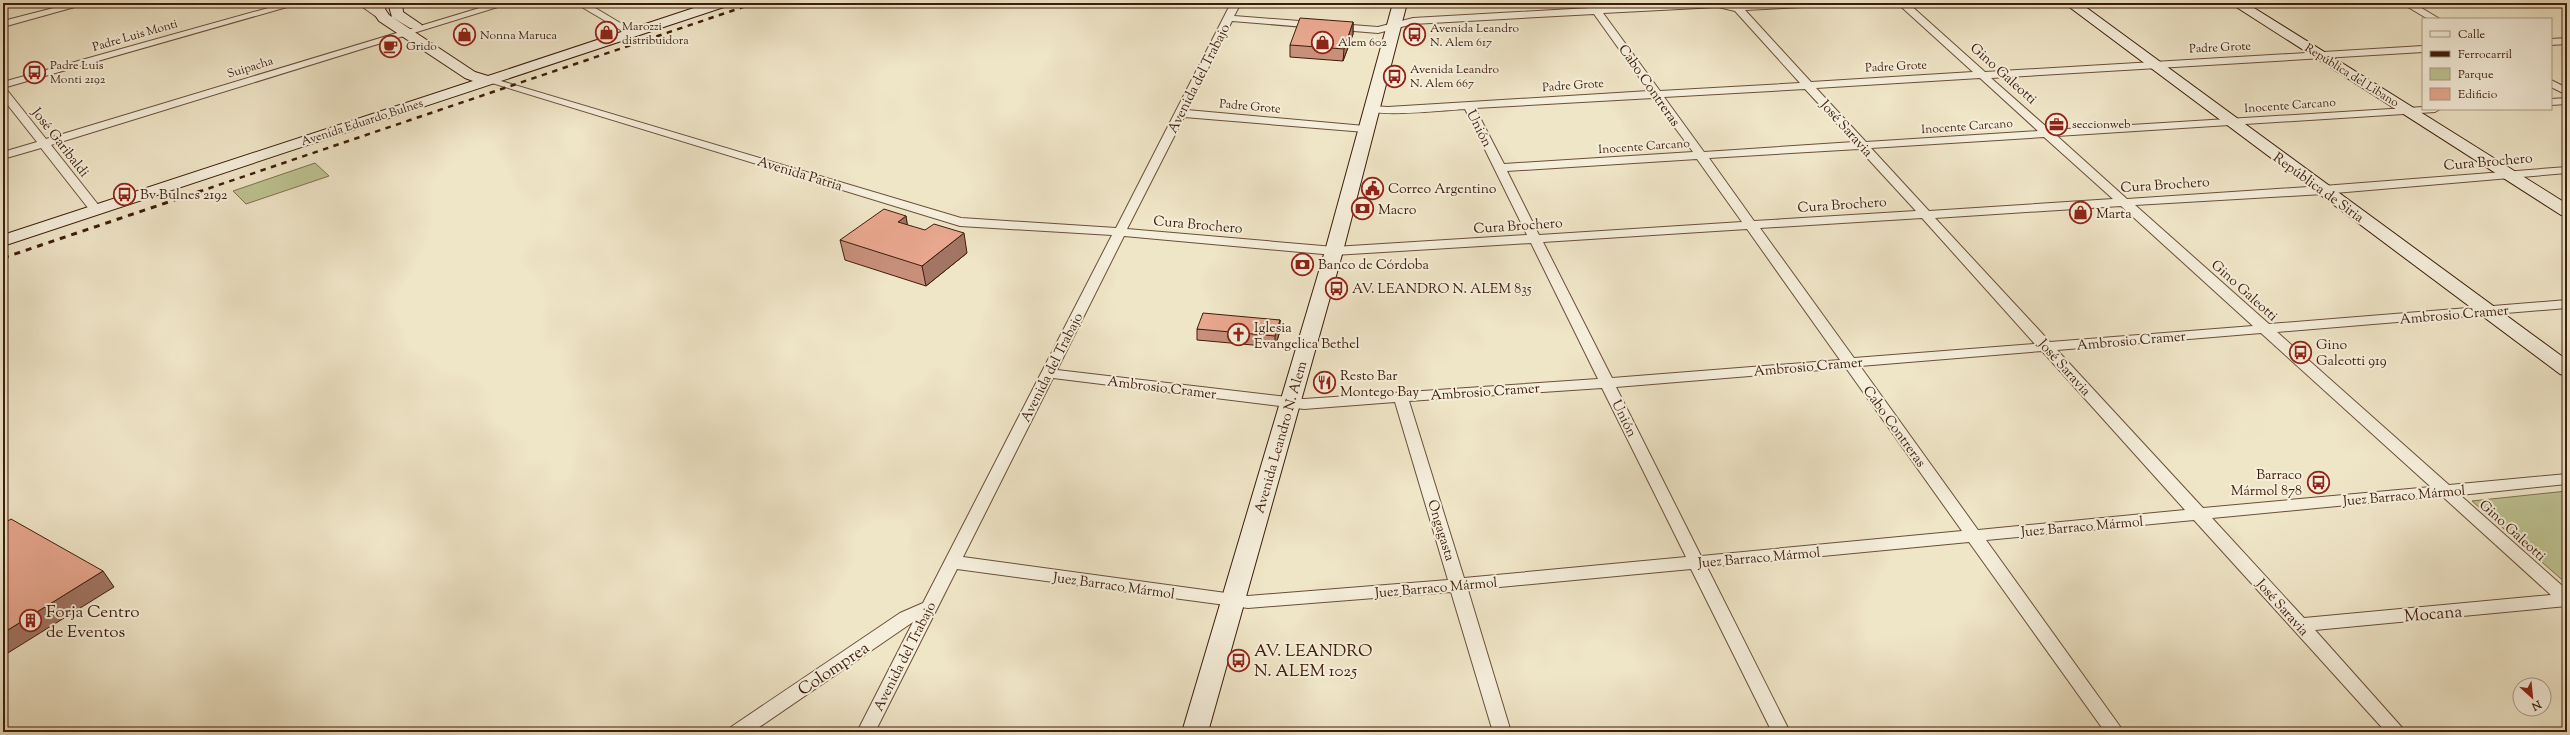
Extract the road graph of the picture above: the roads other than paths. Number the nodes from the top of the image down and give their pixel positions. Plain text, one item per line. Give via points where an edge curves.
1 (84, 3) edge
2 (296, 3) edge
3 (380, 3) edge
4 (394, 3) edge
5 (506, 3) edge
6 (580, 3) edge
7 (722, 3) edge
8 (1236, 3) edge
9 (1400, 3) edge
10 (1821, 3) edge
11 (1902, 3) edge
12 (2071, 3) edge
13 (2237, 3) edge
14 (2406, 3) edge
15 (363, 4) edge
16 (1735, 5) edge
17 (1596, 10) edge
18 (384, 18) junction
19 (1228, 18) junction
20 (2433, 18) edge
21 (3, 24) edge
22 (1393, 27) junction
23 (420, 29) junction
24 (406, 33) junction
25 (632, 33) junction
26 (2567, 41) edge
27 (2552, 42) edge
28 (2422, 48) edge
29 (2319, 54) junction
30 (2153, 64) junction
31 (1981, 74) junction
32 (487, 80) junction
33 (1806, 84) junction
34 (2552, 84) edge
35 (3, 85) edge
36 (3, 92) edge
37 (2567, 92) edge
38 (1655, 93) junction
39 (2567, 101) edge
40 (2552, 102) edge
41 (1468, 104) junction
42 (1371, 109) junction
43 (2422, 110) edge
44 (2408, 111) junction
45 (1180, 113) junction
46 (2231, 122) junction
47 (1365, 129) junction
48 (2047, 134) junction
49 (43, 144) junction
50 (1862, 145) junction
51 (1700, 155) junction
52 (3, 156) edge
53 (1500, 168) junction
54 (2567, 170) edge
55 (2508, 174) junction
56 (2323, 190) junction
57 (2123, 202) junction
58 (96, 210) junction
59 (2567, 211) edge
60 (1925, 214) junction
61 (1750, 225) junction
62 (1119, 232) junction
63 (1535, 238) junction
64 (3, 241) edge
65 (1334, 251) junction
66 (2567, 304) edge
67 (2487, 311) junction
68 (2265, 329) junction
69 (2046, 347) junction
70 (1849, 363) junction
71 (2567, 370) edge
72 (1049, 373) junction
73 (1607, 383) junction
74 (1401, 397) junction
75 (1290, 403) junction
76 (2567, 479) edge
77 (2446, 491) junction
78 (2199, 515) junction
79 (1974, 536) junction
80 (952, 562) junction
81 (1697, 563) junction
82 (1459, 586) junction
83 (2567, 600) edge
84 (1234, 602) junction
85 (930, 607) junction
86 (2299, 625) junction
87 (738, 732) edge
88 (866, 732) edge
89 (1195, 732) edge
90 (1502, 732) edge
91 (1781, 732) edge
92 (2115, 732) edge
93 (2397, 732) edge

1 - 21 street
2 - 35 street, Padre Luis Monti
3 - 15 street
3 - 18 main road via 378,9
4 - 23 main road, Avenida Patria via 397,14
5 - 23 street, Suipacha
6 - 25 street
7 - 25 main road, Avenida Eduardo Bulnes
8 - 19 street, Avenida del Trabajo
9 - 22 main road, Avenida Leandro N. Alem
10 - 16 street
11 - 31 street, Gino Galeotti
12 - 30 main road, República de Siria
13 - 29 main road, República del Libano
14 - 20 street
15 - 18 street
16 - 17 street via 1721,10
16 - 33 street, José Saravia
17 - 22 street
17 - 38 street, Cabo Contreras
18 - 24 main road, Avenida Patria
19 - 22 street via 1378,30
19 - 45 street, Avenida del Trabajo
22 - 42 main road, Avenida Leandro N. Alem
23 - 24 street, Suipacha
23 - 32 main road, Avenida Patria via 482,72
24 - 32 main road, Avenida Patria via 470,75
24 - 49 street, Suipacha
25 - 32 main road, Avenida Eduardo Bulnes
26 - 27 street
28 - 29 street, Padre Grote
29 - 30 street, Padre Grote
29 - 44 main road, República del Libano
30 - 31 street, Padre Grote
30 - 46 main road, República de Siria
31 - 33 street, Padre Grote
31 - 48 street, Gino Galeotti
32 - 58 main road, Avenida Eduardo Bulnes
32 - 62 street, Avenida Patria via 960,222
33 - 38 street, Padre Grote
33 - 50 street, José Saravia
34 - 37 street
36 - 49 street, José Garibaldi
38 - 41 street, Padre Grote
38 - 51 street, Cabo Contreras
39 - 40 street
41 - 42 street, Padre Grote
41 - 53 street, Unión
42 - 47 main road, Avenida Leandro N. Alem
43 - 44 street, Inocente Carcano
44 - 46 street, Inocente Carcano
44 - 55 main road, República del Libano
45 - 47 street, Padre Grote
45 - 62 street, Avenida del Trabajo
46 - 48 street, Inocente Carcano
46 - 56 main road, República de Siria
47 - 65 main road, Avenida Leandro N. Alem
48 - 50 street, Inocente Carcano
48 - 57 street, Gino Galeotti
49 - 52 street, Suipacha
49 - 58 street, José Garibaldi
50 - 51 street, Inocente Carcano
50 - 60 street, José Saravia
51 - 53 street, Inocente Carcano
51 - 61 street, Cabo Contreras
53 - 63 street, Unión
54 - 55 street, Cura Brochero
55 - 56 street, Cura Brochero
55 - 59 main road, República del Libano
56 - 57 street, Cura Brochero
56 - 67 main road, República de Siria
57 - 60 street, Cura Brochero
57 - 68 street, Gino Galeotti
58 - 64 main road, Avenida Eduardo Bulnes
60 - 61 street, Cura Brochero
60 - 69 street, José Saravia
61 - 63 street, Cura Brochero
61 - 70 street, Cabo Contreras
62 - 65 street, Cura Brochero
62 - 72 street, Avenida del Trabajo
63 - 65 street, Cura Brochero
63 - 73 street, Unión
65 - 75 main road, Avenida Leandro N. Alem
66 - 67 street, Ambrosio Cramer
67 - 68 street, Ambrosio Cramer
67 - 71 main road, República de Siria
68 - 69 street, Ambrosio Cramer
68 - 77 street, Gino Galeotti
69 - 70 street, Ambrosio Cramer
69 - 78 street, José Saravia
70 - 73 street, Ambrosio Cramer
70 - 79 street, Cabo Contreras
72 - 75 street, Ambrosio Cramer
72 - 80 street, Avenida del Trabajo
73 - 74 street, Ambrosio Cramer
73 - 81 street, Unión
74 - 75 street, Ambrosio Cramer
74 - 82 street, Ongagasta
75 - 84 main road, Avenida Leandro N. Alem via 1243,560
76 - 77 street, Juez Barraco Mármol
77 - 78 street, Juez Barraco Mármol
77 - 83 street, Gino Galeotti
78 - 79 street, Juez Barraco Mármol
78 - 86 street, José Saravia
79 - 81 street, Juez Barraco Mármol
79 - 92 street, Cabo Contreras
80 - 84 street, Juez Barraco Mármol
80 - 85 street, Avenida del Trabajo
81 - 82 street, Juez Barraco Mármol
81 - 91 street, Unión
82 - 84 street, Juez Barraco Mármol
82 - 90 street, Ongagasta
83 - 86 street, Mocana
84 - 89 main road, Avenida Leandro N. Alem
85 - 87 street, Colomprea via 906,618
85 - 88 street, Avenida del Trabajo
86 - 93 street, José Saravia

